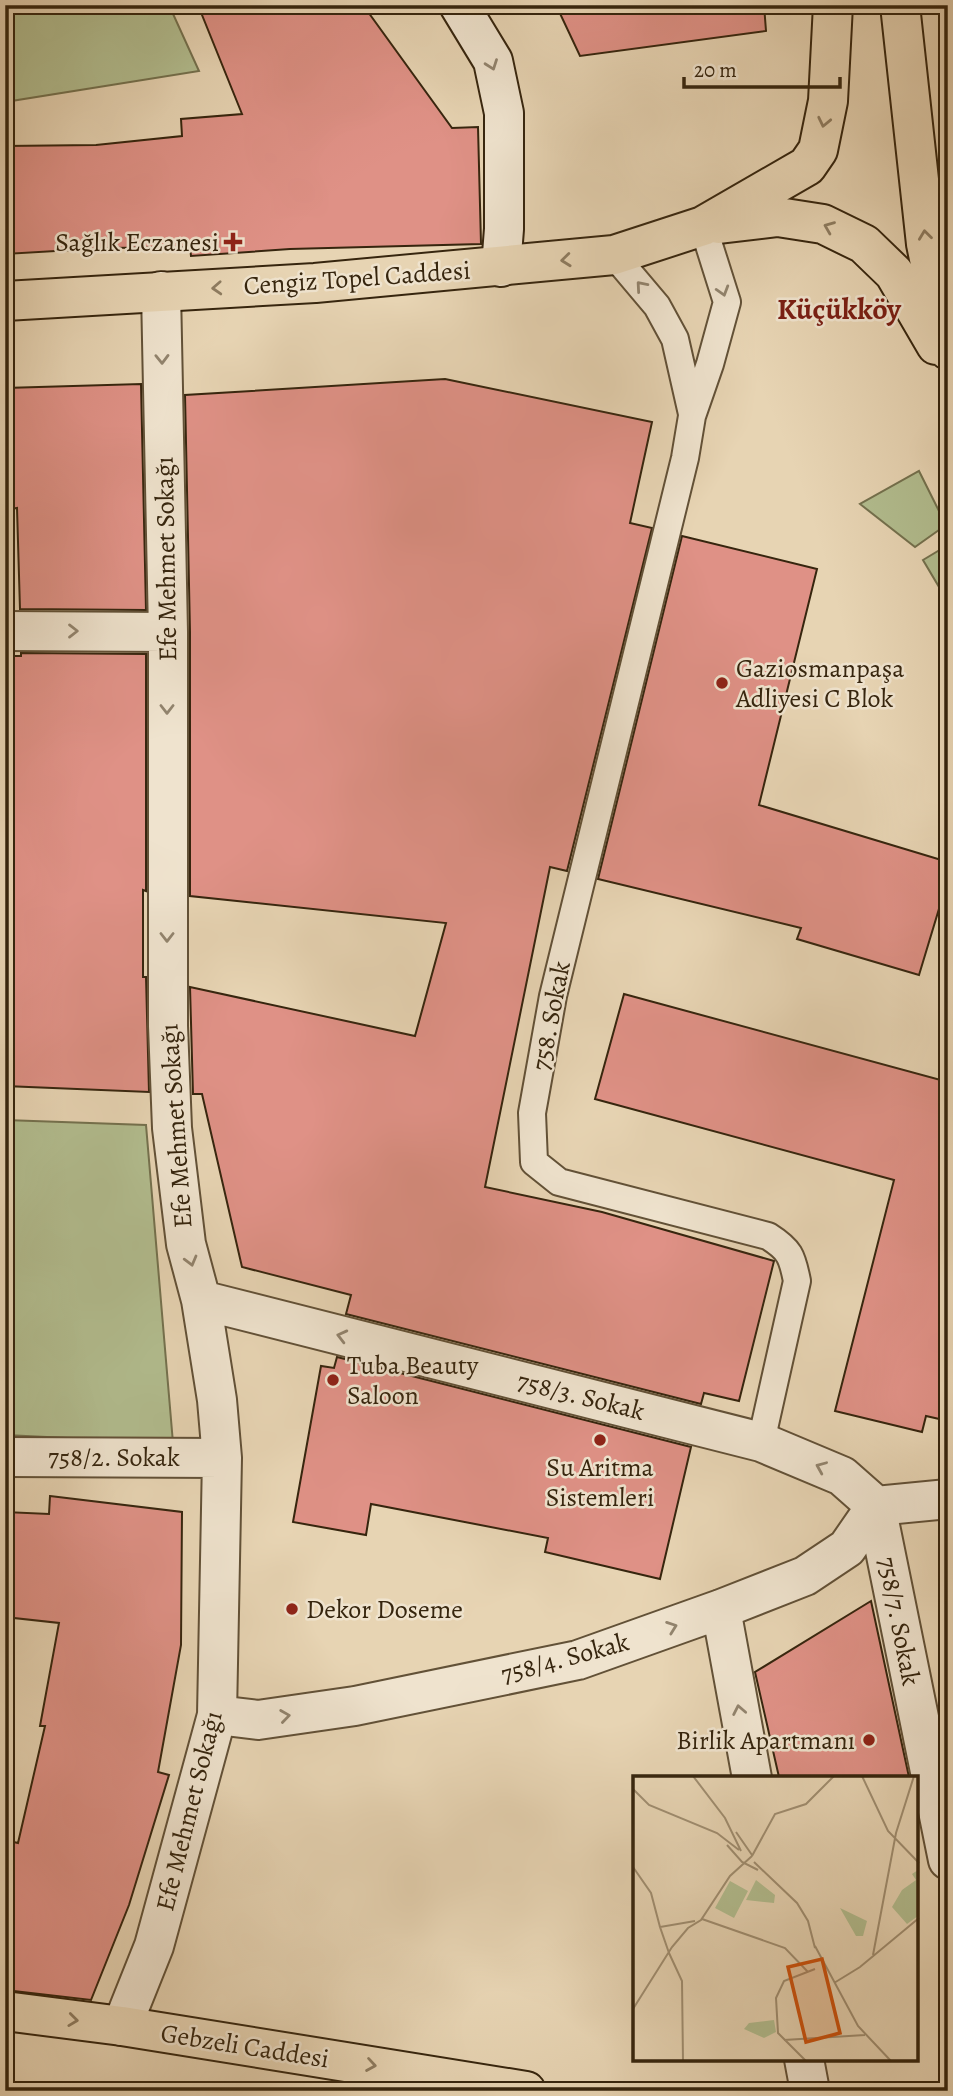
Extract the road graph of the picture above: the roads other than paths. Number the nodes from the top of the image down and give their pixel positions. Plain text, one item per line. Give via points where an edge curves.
1 (459, 5) edge
2 (833, 5) edge
3 (900, 5) edge
4 (703, 226) junction
5 (614, 255) junction
6 (501, 267) junction
7 (161, 291) junction
8 (5, 301) edge
9 (948, 350) edge
10 (948, 369) edge
11 (692, 415) junction
12 (5, 631) edge
13 (168, 632) junction
14 (201, 1300) junction
15 (761, 1442) junction
16 (5, 1457) edge
17 (222, 1458) junction
18 (948, 1499) edge
19 (876, 1506) junction
20 (721, 1609) junction
21 (217, 1715) junction
22 (752, 1776) edge
23 (948, 1860) edge
24 (5, 2011) edge
25 (122, 2026) junction
26 (804, 2061) edge
27 (443, 2083) edge
28 (526, 2091) edge
29 (810, 2091) edge

1 -> 6 street via 493,61 504,113
2 -> 4 main road via 828,102 818,150 807,166
9 -> 3 main road via 926,244
4 - 5 main road, Cengiz Topel Caddesi
10 -> 4 main road via 894,273 864,244 823,224 778,217
4 -> 11 lane via 727,302
5 -> 6 main road, Cengiz Topel Caddesi
11 -> 5 lane via 676,339 657,306
6 -> 7 main road, Cengiz Topel Caddesi
7 - 8 main road, Cengiz Topel Caddesi
7 -> 13 street, Efe Mehmet Sokağı
11 - 15 lane, 758. Sokak via 553,996 532,1113 534,1162 559,1182 768,1236 792,1257 797,1281
12 -> 13 street
13 -> 14 street, Efe Mehmet Sokağı via 167,956 172,1128 186,1244
15 -> 14 street, 758/3. Sokak
14 - 17 street, Efe Mehmet Sokağı
19 -> 15 street, 758/3. Sokak via 842,1476
16 - 17 street, 758/2. Sokak
17 - 21 street, Efe Mehmet Sokağı
18 - 19 street
19 - 20 street, 758/4. Sokak via 847,1548 805,1576
19 - 23 street, 758/7. Sokak
21 -> 20 street, 758/4. Sokak via 258,1720 355,1706 565,1663
22 -> 20 street
21 - 25 street, Efe Mehmet Sokağı via 154,1946
24 -> 25 main road, Gebzeli Caddesi
25 -> 27 main road, Gebzeli Caddesi
26 - 29 street
27 - 28 main road, Gebzeli Caddesi

